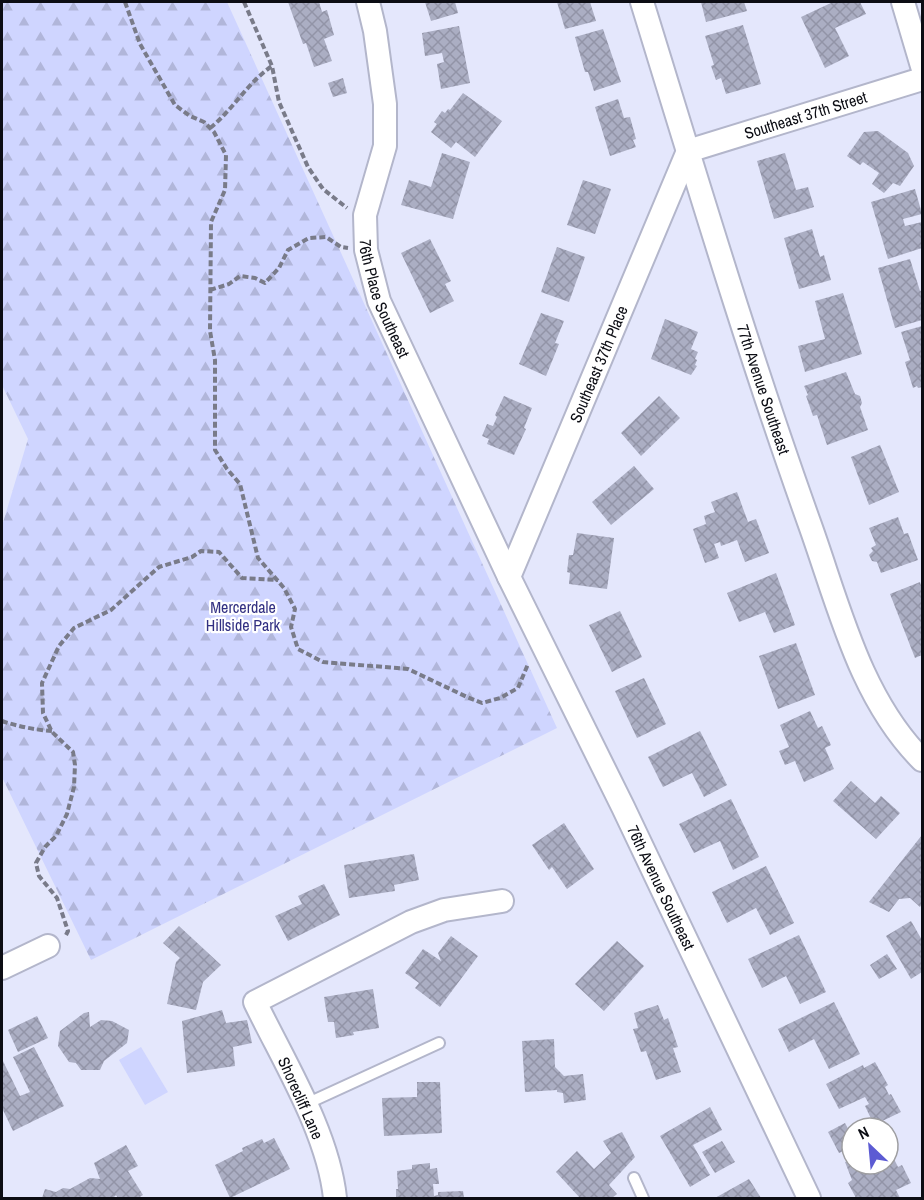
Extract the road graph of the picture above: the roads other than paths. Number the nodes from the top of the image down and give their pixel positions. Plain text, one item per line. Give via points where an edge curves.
1 (368, 2) edge
2 (642, 2) edge
3 (903, 2) edge
4 (922, 66) edge
5 (922, 79) edge
6 (688, 151) junction
7 (509, 578) junction
8 (922, 760) edge
9 (502, 901) dead end
10 (48, 946) dead end
11 (2, 968) edge
12 (439, 1043) dead end
13 (305, 1105) junction
14 (634, 1178) dead end
15 (335, 1198) edge
16 (643, 1198) edge
17 (808, 1198) edge

1 - 7 street, 76th Place Southeast via 386,104 385,146 364,214 366,250 379,302
2 - 6 street, 77th Avenue Southeast
3 - 4 street
5 - 6 street, Southeast 37th Street
6 - 7 street, Southeast 37th Place
6 - 8 street, 77th Avenue Southeast via 778,434 865,678 890,722
7 - 17 street, 76th Avenue Southeast via 623,807
9 - 13 street, Shorecliff Lane via 444,910 411,921 255,1002
10 - 11 street
12 - 13 lane
13 - 15 street, Shorecliff Lane via 332,1174
14 - 16 lane

